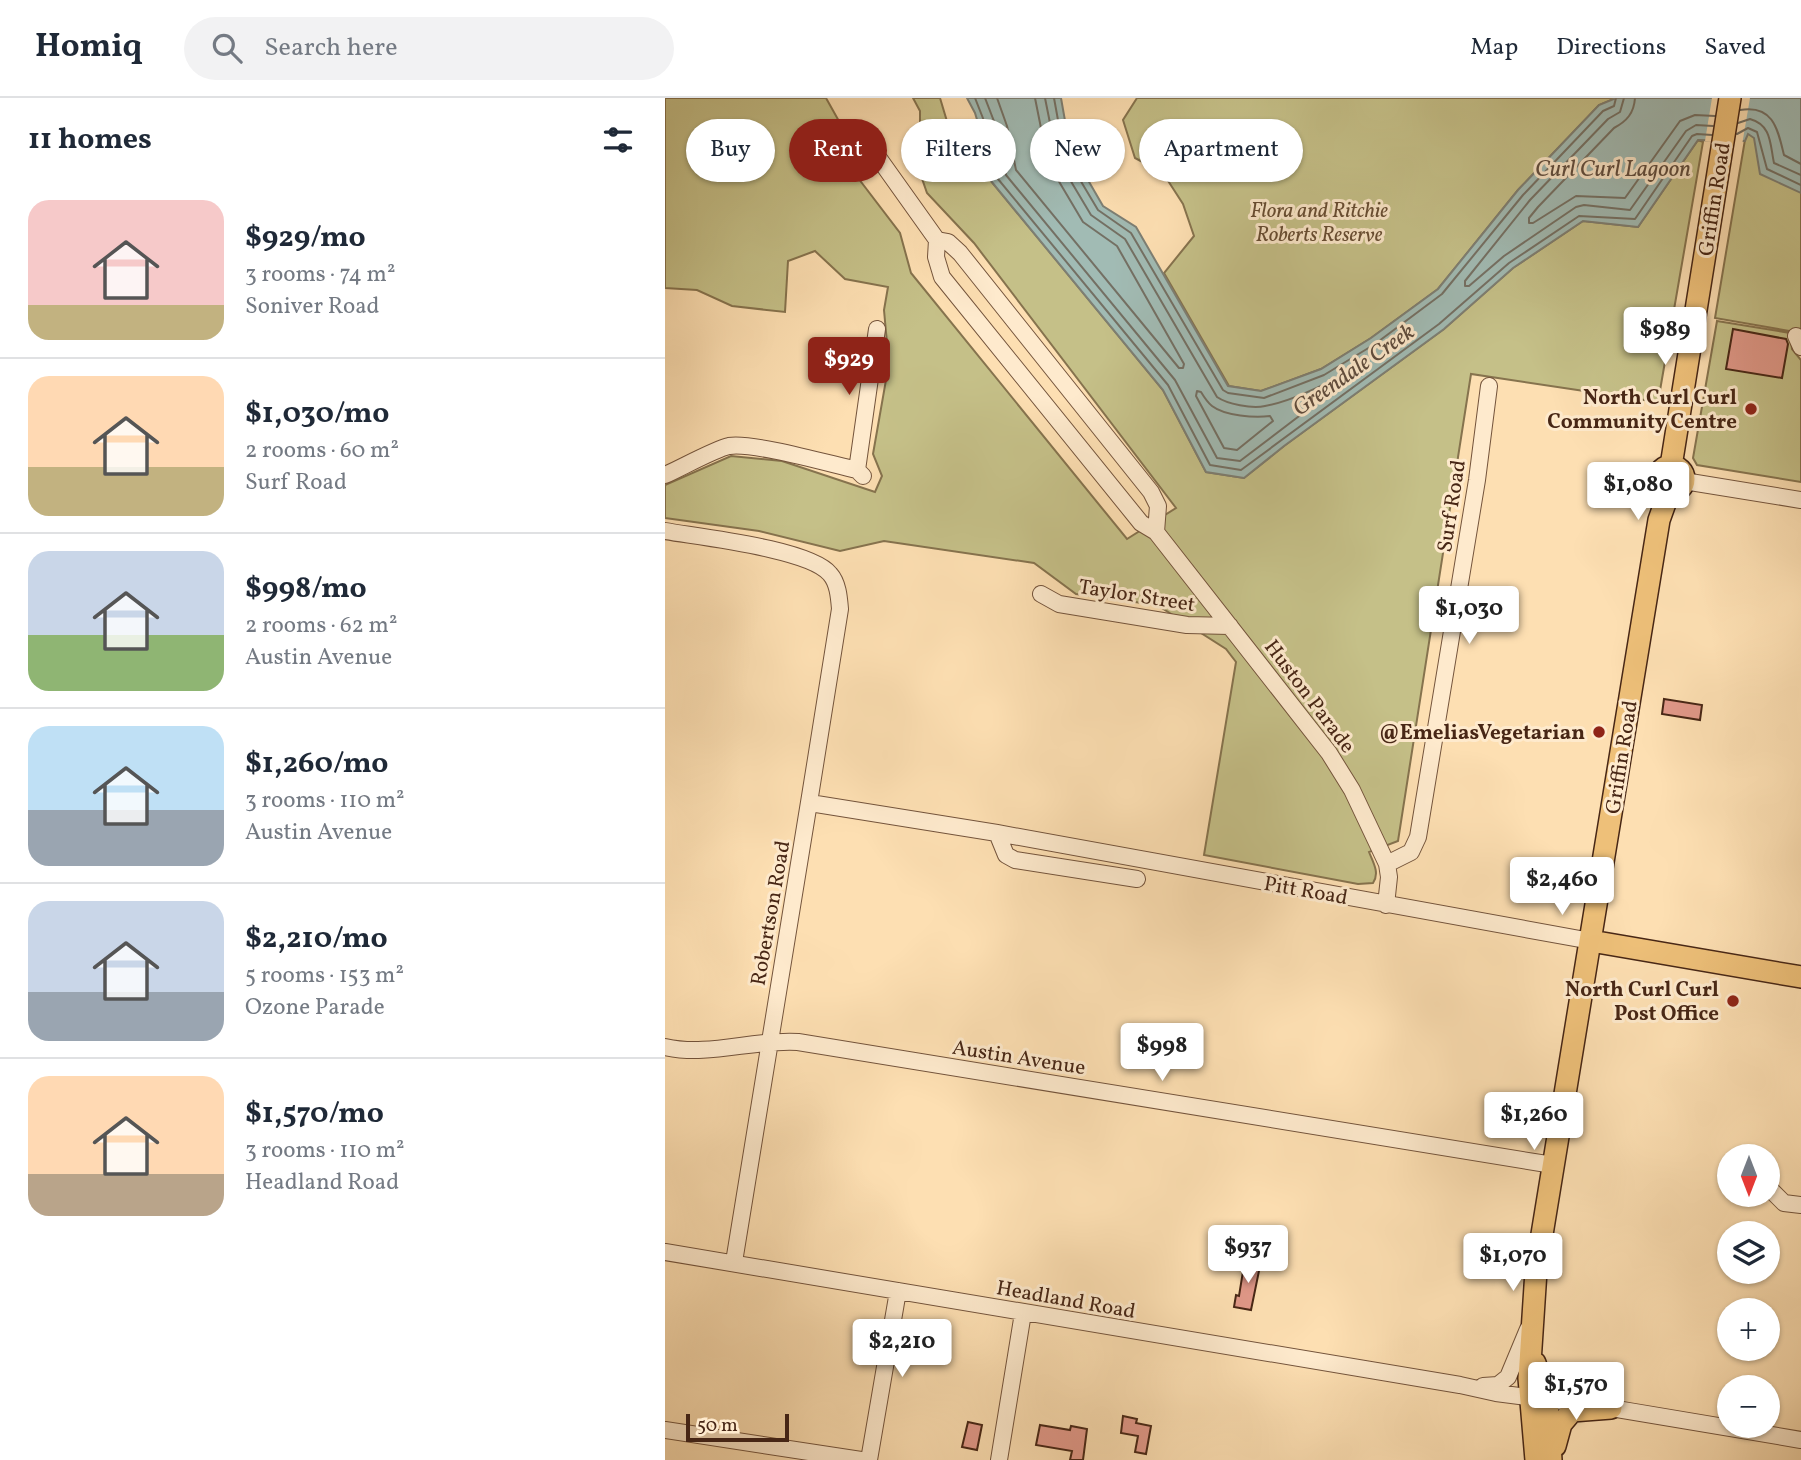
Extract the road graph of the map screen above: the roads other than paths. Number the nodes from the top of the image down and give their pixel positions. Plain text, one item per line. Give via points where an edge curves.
1 (1730, 98) edge
2 (887, 170) edge
3 (937, 240) junction
4 (877, 329) dead end
5 (1489, 386) dead end
6 (665, 475) edge
7 (1675, 480) junction
8 (1801, 500) edge
9 (665, 531) edge
10 (1156, 532) junction
11 (1041, 594) dead end
12 (1230, 626) junction
13 (810, 803) junction
14 (997, 833) junction
15 (1387, 864) junction
16 (1137, 879) dead end
17 (1386, 905) junction
18 (1591, 941) junction
19 (1801, 976) edge
20 (769, 1041) junction
21 (665, 1047) edge
22 (1553, 1165) junction
23 (1780, 1199) edge
24 (1801, 1205) edge
25 (665, 1251) edge
26 (734, 1262) junction
27 (898, 1291) junction
28 (1023, 1313) junction
29 (1532, 1320) junction
30 (1460, 1385) junction
31 (1538, 1398) junction
32 (1611, 1408) junction
33 (665, 1430) edge
34 (1801, 1440) edge
35 (1546, 1459) edge
36 (861, 1460) edge
37 (869, 1460) edge
38 (999, 1460) edge

1 - 7 main road, Griffin Road
2 - 3 street, Huston Parade
3 - 10 street, Huston Parade via 942,277 1141,523
3 - 10 street, Huston Parade via 961,253 1151,492 1158,506
4 - 6 street via 860,473 729,446
5 - 15 street, Surf Road via 1418,837 1411,852
7 - 8 street
7 - 18 main road, Griffin Road via 1659,520
9 - 13 street, Robertson Road via 806,558 830,573 840,609
10 - 12 street, Huston Parade
11 - 12 street, Taylor Street via 1059,604 1187,625
12 - 15 street, Huston Parade via 1342,772
13 - 14 street, Pitt Road
13 - 20 street, Robertson Road
14 - 16 street via 1006,855 1015,860
14 - 17 street, Pitt Road
15 - 17 street, Huston Parade
17 - 18 street, Pitt Road
18 - 19 main road, Pitt Road
18 - 22 main road, Griffin Road
20 - 21 street, Austin Avenue via 696,1051
20 - 22 street, Austin Avenue via 798,1042
20 - 26 street, Robertson Road
22 - 29 main road, Griffin Road
23 - 24 street
25 - 26 street, Headland Road
26 - 27 street, Headland Road
27 - 28 street, Headland Road
27 - 37 street
28 - 30 street, Headland Road
28 - 38 street
29 - 30 street, Headland Road via 1505,1381
29 - 31 main road, Griffin Road
30 - 31 street, Headland Road
31 - 32 street, Headland Road
31 - 35 main road, Griffin Road
32 - 34 street, Headland Road
32 - 35 main road via 1568,1414
33 - 36 street

